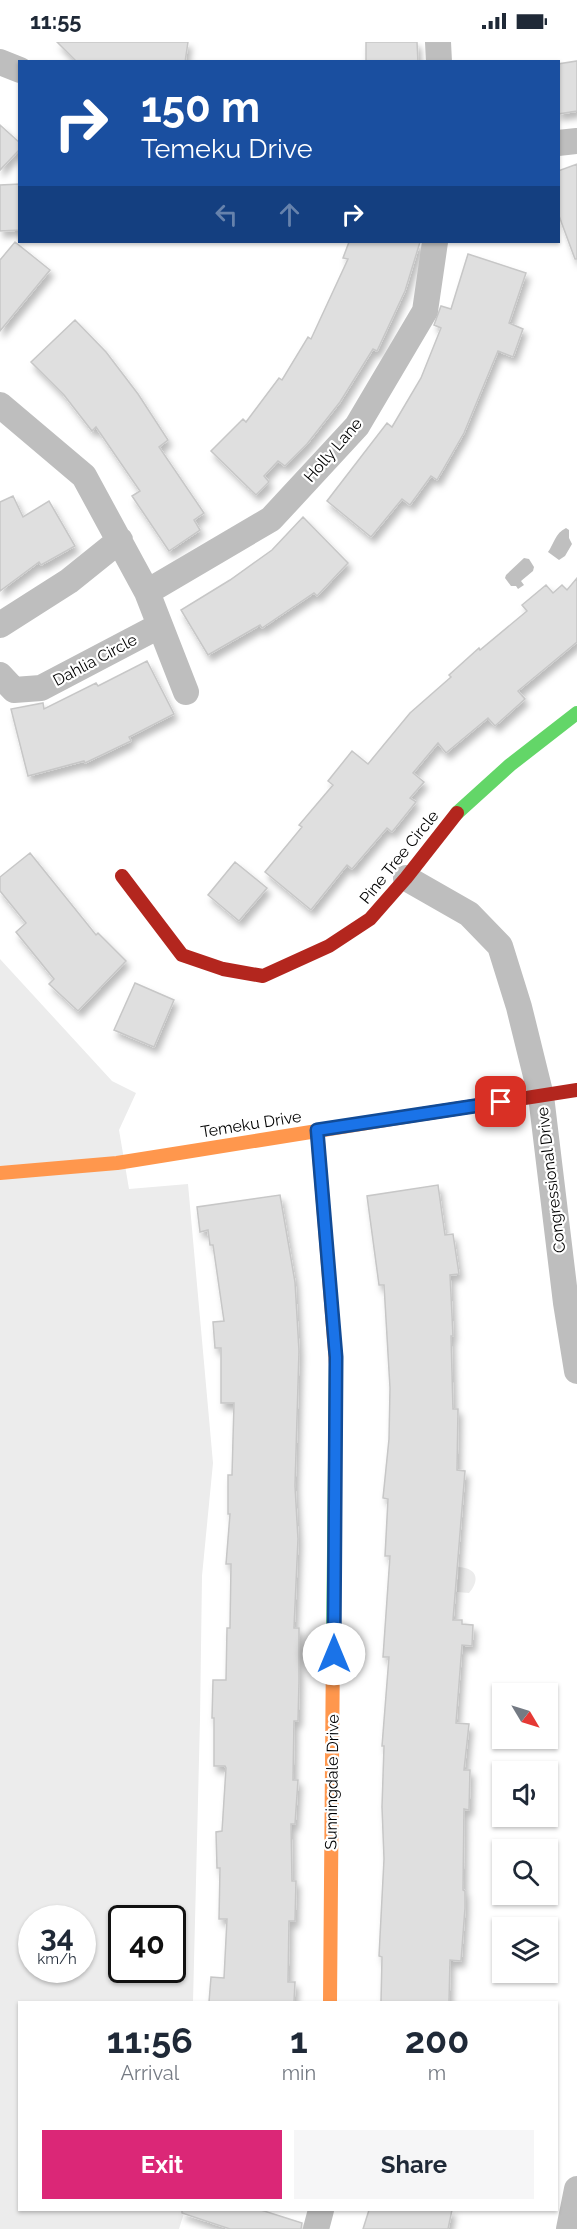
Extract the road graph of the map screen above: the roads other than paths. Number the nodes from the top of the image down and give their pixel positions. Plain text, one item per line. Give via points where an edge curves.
1 (438, 42) edge
2 (439, 60) edge
3 (0, 62) edge
4 (18, 69) edge
5 (577, 141) edge
6 (560, 143) edge
7 (435, 243) edge
8 (0, 405) edge
9 (120, 540) junction
10 (147, 592) junction
11 (0, 625) edge
12 (159, 626) junction
13 (0, 675) edge
14 (186, 692) dead end
15 (577, 713) edge
16 (122, 876) dead end
17 (406, 878) junction
18 (577, 1090) edge
19 (541, 1096) junction
20 (317, 1130) junction
21 (0, 1173) edge
22 (571, 1302) edge
23 (577, 1371) edge
24 (330, 2001) edge
25 (577, 2189) edge
26 (321, 2211) edge
27 (316, 2229) edge
28 (569, 2229) edge

1 - 2 street
3 - 4 street
5 - 6 street
7 - 10 street, Holly Lane via 425,311 357,426 271,519
8 - 9 street via 84,476
9 - 10 street
9 - 11 street via 69,581
10 - 12 street
12 - 13 street, Dahlia Circle via 41,688 14,690
12 - 14 street
15 - 17 street, Pine Tree Circle via 459,810
16 - 17 street, Pine Tree Circle via 182,955 223,969 262,976 329,946 370,919
17 - 19 street, Congressional Drive via 469,914 500,946
18 - 19 street, Temeku Drive
19 - 20 street, Temeku Drive
19 - 22 street, Congressional Drive
20 - 21 street, Temeku Drive via 117,1162
20 - 24 street, Sunningdale Drive via 336,1357
22 - 23 street, Congressional Drive
25 - 28 street
26 - 27 street

